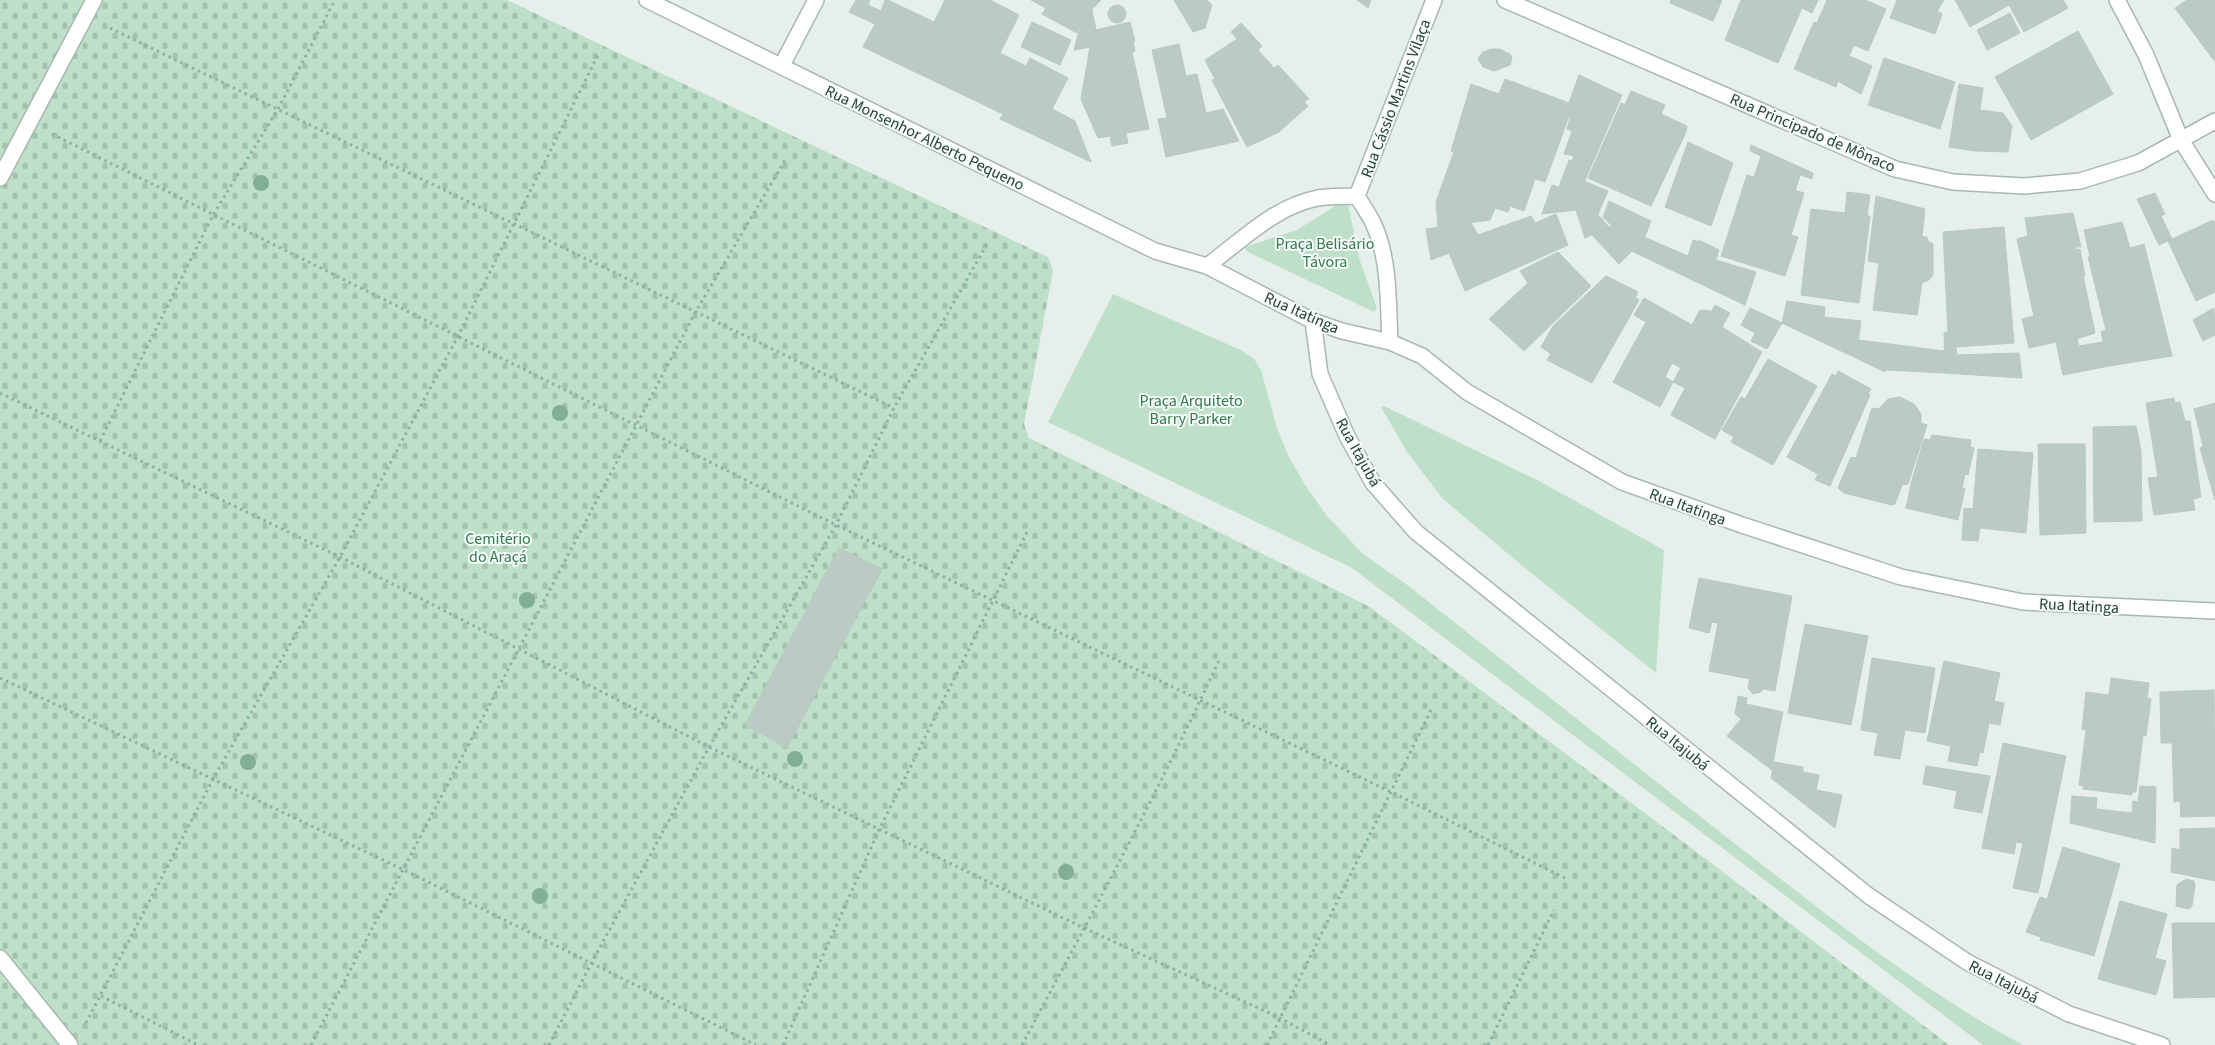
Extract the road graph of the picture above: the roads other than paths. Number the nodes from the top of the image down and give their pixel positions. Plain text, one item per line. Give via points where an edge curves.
1 (94, 0) edge
2 (646, 0) edge
3 (816, 0) edge
4 (1434, 0) edge
5 (1505, 0) edge
6 (2117, 0) edge
7 (782, 65) junction
8 (2215, 121) edge
9 (2182, 140) junction
10 (0, 178) edge
11 (2215, 194) edge
12 (1357, 196) junction
13 (1207, 266) junction
14 (1313, 321) junction
15 (1390, 342) junction
16 (2215, 611) edge
17 (0, 958) edge
18 (70, 1045) edge
19 (2162, 1045) edge

1 - 10 street
2 - 7 street, Rua Monsenhor Alberto Pequeno
3 - 7 street
4 - 12 street, Rua Cássio Martins Vilaça
5 - 9 street, Rua Principado de Mônaco via 1870,159 1895,169 1953,182 2024,186 2080,181 2138,163
6 - 9 street via 2146,55
7 - 13 street, Rua Monsenhor Alberto Pequeno via 1155,251
8 - 9 street, Rua Principado de Mônaco
9 - 11 street
12 - 13 street, Rua Cássio Martins Vilaça via 1317,198 1300,203 1248,233
12 - 15 street, Rua Cássio Martins Vilaça via 1373,223 1381,249
13 - 14 street, Rua Itatinga
14 - 15 street, Rua Itatinga
14 - 19 street, Rua Itajubá via 1320,374 1347,436 1373,483 1416,532 1869,896 1967,962 2069,1014
15 - 16 street, Rua Itatinga via 1422,356 1467,392 1622,482 1892,574 2023,602
17 - 18 street

